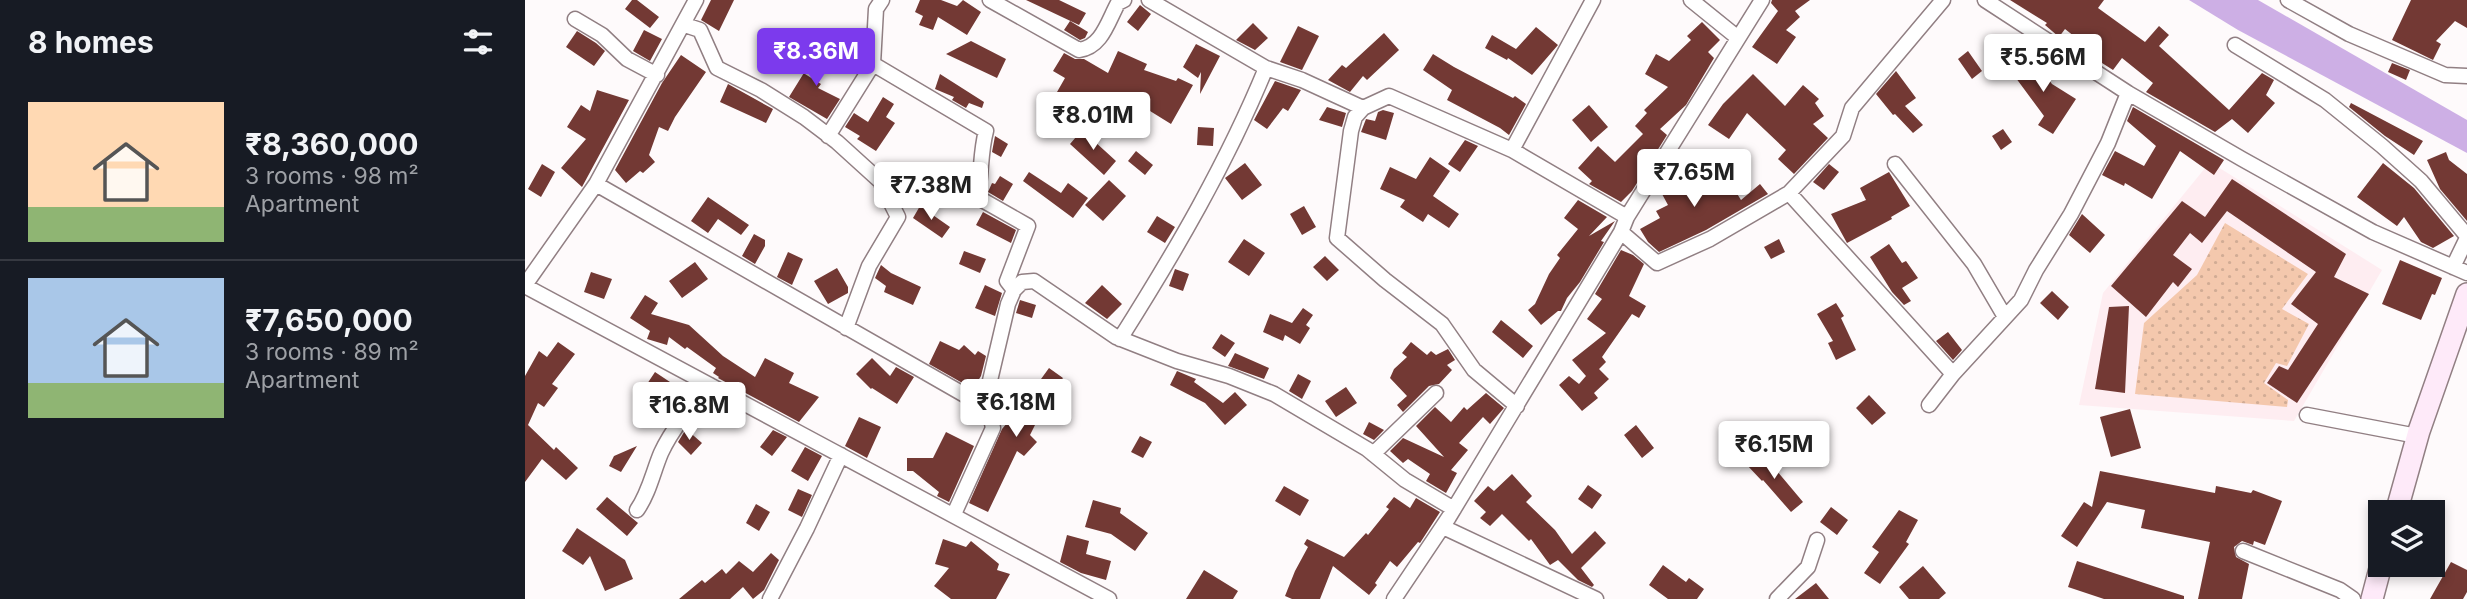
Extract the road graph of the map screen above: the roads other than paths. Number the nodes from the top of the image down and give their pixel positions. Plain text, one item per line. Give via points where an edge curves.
1 (697, 0) edge
2 (882, 0) edge
3 (990, 0) edge
4 (1124, 0) edge
5 (1149, 0) edge
6 (1593, 0) edge
7 (1691, 0) edge
8 (1762, 0) edge
9 (1943, 0) edge
10 (1985, 0) edge
11 (2288, 0) edge
12 (575, 19) dead end
13 (685, 25) junction
14 (1738, 38) junction
15 (2235, 45) dead end
16 (873, 64) junction
17 (1266, 68) junction
18 (657, 75) junction
19 (2467, 76) edge
20 (2128, 93) junction
21 (1363, 108) junction
22 (828, 136) junction
23 (1512, 150) junction
24 (1895, 164) dead end
25 (596, 184) junction
26 (1789, 194) junction
27 (1627, 217) junction
28 (1621, 232) junction
29 (2467, 237) edge
30 (2453, 267) junction
31 (2467, 273) edge
32 (525, 286) edge
33 (1014, 290) junction
34 (2467, 294) edge
35 (2005, 317) junction
36 (846, 328) junction
37 (1120, 339) junction
38 (1953, 374) junction
39 (710, 385) junction
40 (1436, 393) dead end
41 (1517, 405) junction
42 (1929, 405) dead end
43 (984, 406) junction
44 (2307, 415) dead end
45 (2417, 436) junction
46 (841, 454) junction
47 (1373, 454) junction
48 (2400, 500) edge
49 (1454, 509) junction
50 (637, 510) dead end
51 (954, 514) junction
52 (1443, 527) junction
53 (1817, 540) dead end
54 (2243, 551) dead end
55 (2378, 577) edge
56 (770, 599) edge
57 (1109, 599) edge
58 (1394, 599) edge
59 (1596, 599) edge
60 (1777, 599) edge
61 (2353, 599) edge
62 (2372, 599) edge

1 - 13 street
2 - 16 street via 876,9
3 - 4 street via 1079,50 1097,42
5 - 17 street
6 - 23 street
7 - 14 street
8 - 14 street
9 - 26 street via 1852,108 1843,136
10 - 20 street
11 - 19 street via 2349,34 2445,75
12 - 18 street via 602,35 627,59
13 - 18 street
13 - 22 street via 700,30 717,68 761,90
14 - 27 street
15 - 29 street via 2325,100 2382,146 2421,181
16 - 22 street
16 - 33 street via 986,131 977,197 1028,226 1007,281
17 - 21 street
17 - 37 street via 1238,133
18 - 25 street
20 - 30 street via 2373,232
20 - 35 street via 2108,143 2070,214 2021,300
21 - 23 street via 1389,96
21 - 41 street via 1351,131 1337,238 1442,324 1474,370
22 - 36 street via 880,181 898,217 869,266
23 - 27 street
24 - 35 street via 1974,264
25 - 32 street
25 - 36 street
26 - 28 street via 1657,263
26 - 38 street
27 - 28 street
28 - 41 street
29 - 30 street
30 - 31 street
32 - 39 street
33 - 37 street via 1023,282 1034,281
33 - 43 street
34 - 45 main road
35 - 38 street
36 - 43 street
37 - 47 street via 1274,394
38 - 42 street
39 - 46 street
39 - 50 street via 671,435
40 - 47 street
41 - 49 street
43 - 51 street via 993,428
44 - 45 street
45 - 48 main road
46 - 51 street
46 - 56 street
47 - 49 street via 1405,480
49 - 52 street
51 - 57 street
52 - 58 street
52 - 59 street
53 - 60 street via 1808,568
54 - 61 street
55 - 62 main road

